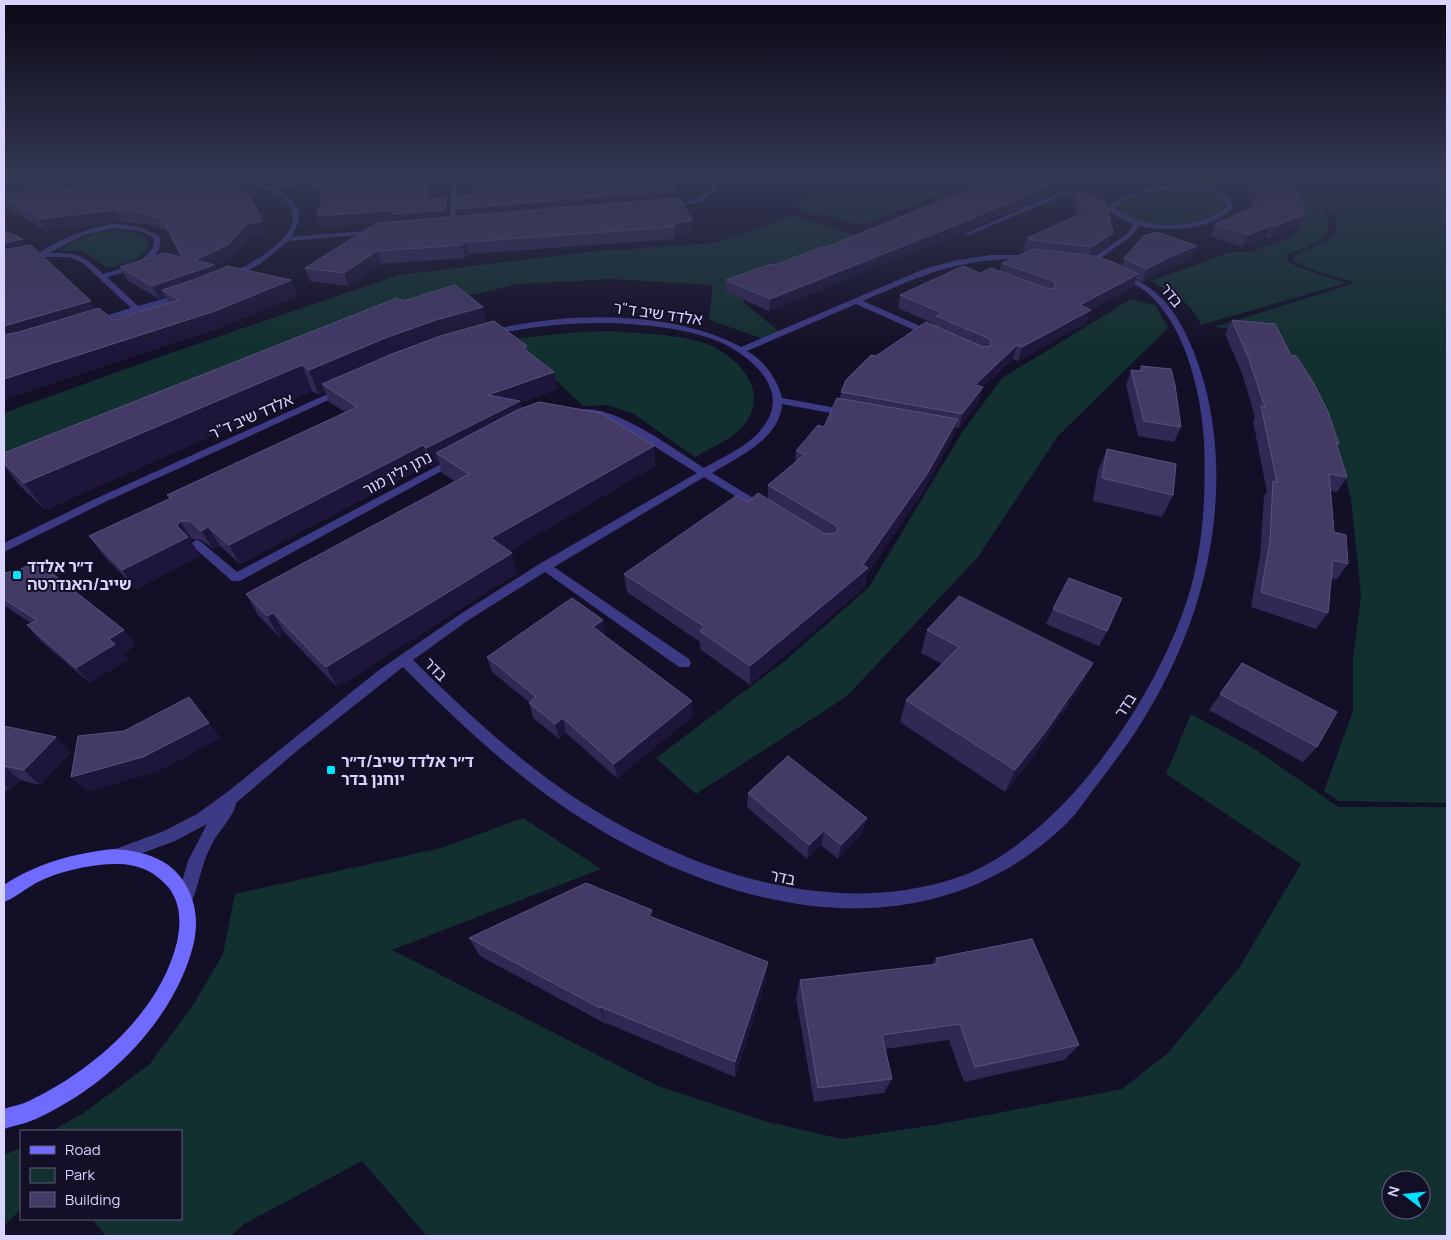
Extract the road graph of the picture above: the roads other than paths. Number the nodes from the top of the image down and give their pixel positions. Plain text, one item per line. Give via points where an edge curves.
1 (78, 234) edge
2 (150, 234) edge
3 (291, 234) edge
4 (362, 234) edge
5 (1130, 234) edge
6 (288, 240) junction
7 (40, 255) junction
8 (32, 257) edge
9 (1048, 258) edge
10 (1073, 261) edge
11 (951, 263) junction
12 (1088, 264) junction
13 (968, 269) edge
14 (102, 276) junction
15 (225, 279) edge
16 (191, 293) edge
17 (856, 301) junction
18 (137, 310) junction
19 (84, 326) edge
20 (481, 336) edge
21 (938, 337) edge
22 (742, 350) junction
23 (348, 388) edge
24 (778, 400) junction
25 (571, 413) edge
26 (854, 414) edge
27 (465, 453) edge
28 (705, 473) junction
29 (770, 513) edge
30 (196, 544) edge
31 (4, 548) edge
32 (545, 566) junction
33 (404, 660) junction
34 (684, 664) dead end
35 (245, 786) junction
36 (115, 856) junction
37 (4, 894) edge
38 (185, 898) junction
39 (4, 1119) edge

1 - 7 street
2 - 14 street via 157,237 159,243 151,256 129,268
3 - 6 street
4 - 6 street
5 - 12 street
6 - 15 street via 268,256
7 - 8 street
7 - 14 street via 79,257
9 - 11 street via 989,257
10 - 12 street, בדר
11 - 13 street
11 - 17 street
12 - 33 street, בדר via 1146,288 1161,303 1184,340 1200,380 1206,410 1210,451 1206,540 1196,588 1179,638 1153,693 1114,754 1059,820 1010,859 956,885 901,900 844,903 789,896 736,883 641,847 581,811 490,742
14 - 18 street
16 - 18 street
17 - 21 street
17 - 22 street
18 - 19 street
20 - 22 street, אלדד שיב ד"ר via 578,320 638,322 700,333
22 - 24 street, אלדד שיב ד"ר via 768,374
23 - 31 street, אלדד שיב ד"ר via 101,500
24 - 26 street
24 - 28 street via 776,414 768,429 753,444
25 - 28 street via 594,412 612,416
27 - 30 street, נתן ילין מור via 236,578
28 - 29 street
28 - 32 street
32 - 33 street
32 - 34 street
33 - 35 street
35 - 36 street via 186,828
35 - 38 street via 202,846 188,878
36 - 37 street via 85,859 38,874
36 - 38 street via 153,863 173,877
38 - 39 street via 188,929 180,962 155,1010 121,1049 79,1084 31,1110

